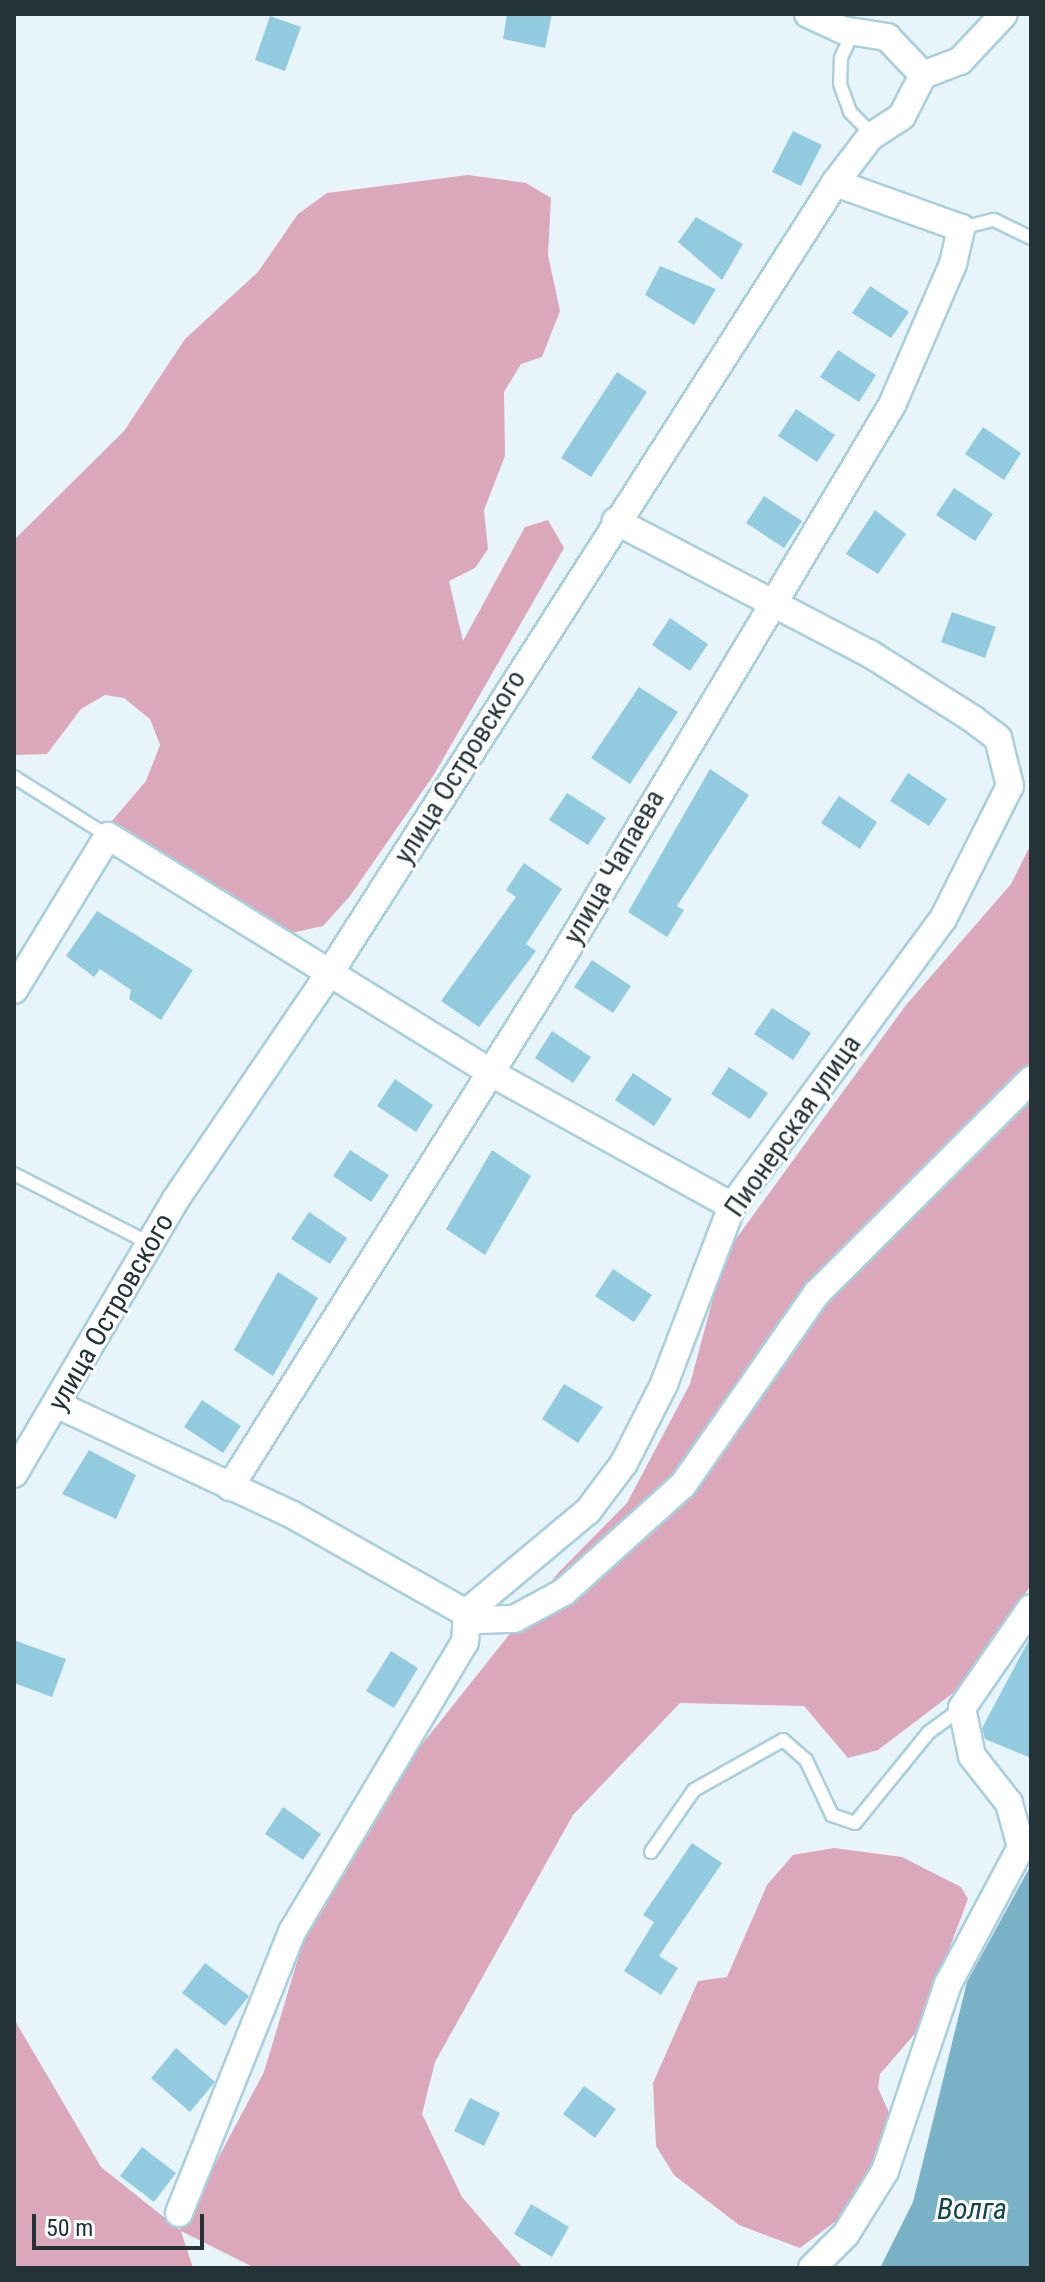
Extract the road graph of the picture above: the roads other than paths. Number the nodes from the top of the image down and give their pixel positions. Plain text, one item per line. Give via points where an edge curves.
1 (808, 14) edge
2 (1004, 14) edge
3 (853, 32) junction
4 (923, 75) junction
5 (873, 135) junction
6 (835, 183) junction
7 (961, 228) junction
8 (1031, 238) edge
9 (616, 521) junction
10 (775, 607) junction
11 (14, 777) edge
12 (108, 836) junction
13 (329, 974) junction
14 (14, 990) edge
15 (491, 1073) junction
16 (1031, 1080) edge
17 (14, 1174) edge
18 (732, 1206) junction
19 (151, 1244) junction
20 (58, 1405) junction
21 (14, 1474) edge
22 (230, 1487) junction
23 (1031, 1608) edge
24 (467, 1612) junction
25 (962, 1708) junction
26 (651, 1852) dead end
27 (179, 2213) dead end
28 (812, 2268) edge

1 - 3 street
2 - 4 street via 960,61
3 - 4 street via 887,37
3 - 5 lane via 841,58 840,84 850,112
4 - 5 street, улица Островского via 902,116
5 - 6 street, улица Островского
6 - 7 street
6 - 9 street, улица Островского
7 - 8 lane via 994,220
7 - 10 street, улица Чапаева via 953,264 892,405
9 - 10 street
9 - 13 street, улица Островского
10 - 15 street, улица Чапаева
10 - 18 street, Пионерская улица via 870,654 998,738 1010,786 943,919
11 - 12 lane
12 - 13 street
12 - 14 street
13 - 15 street
13 - 19 street, улица Островского
15 - 18 street
15 - 22 street, улица Чапаева
16 - 24 street via 817,1293 704,1459 659,1508 538,1609 491,1624
17 - 19 lane
18 - 24 street, Пионерская улица via 664,1384 624,1463 588,1511
19 - 20 street, улица Островского
20 - 21 street, улица Островского
20 - 22 street
22 - 24 street
23 - 25 street
24 - 27 street via 465,1642 303,1908
25 - 26 lane via 929,1732 855,1823 832,1815 806,1760 783,1740 694,1790
25 - 28 street via 972,1756 1009,1803 1021,1847 948,1984 885,2171 846,2234

